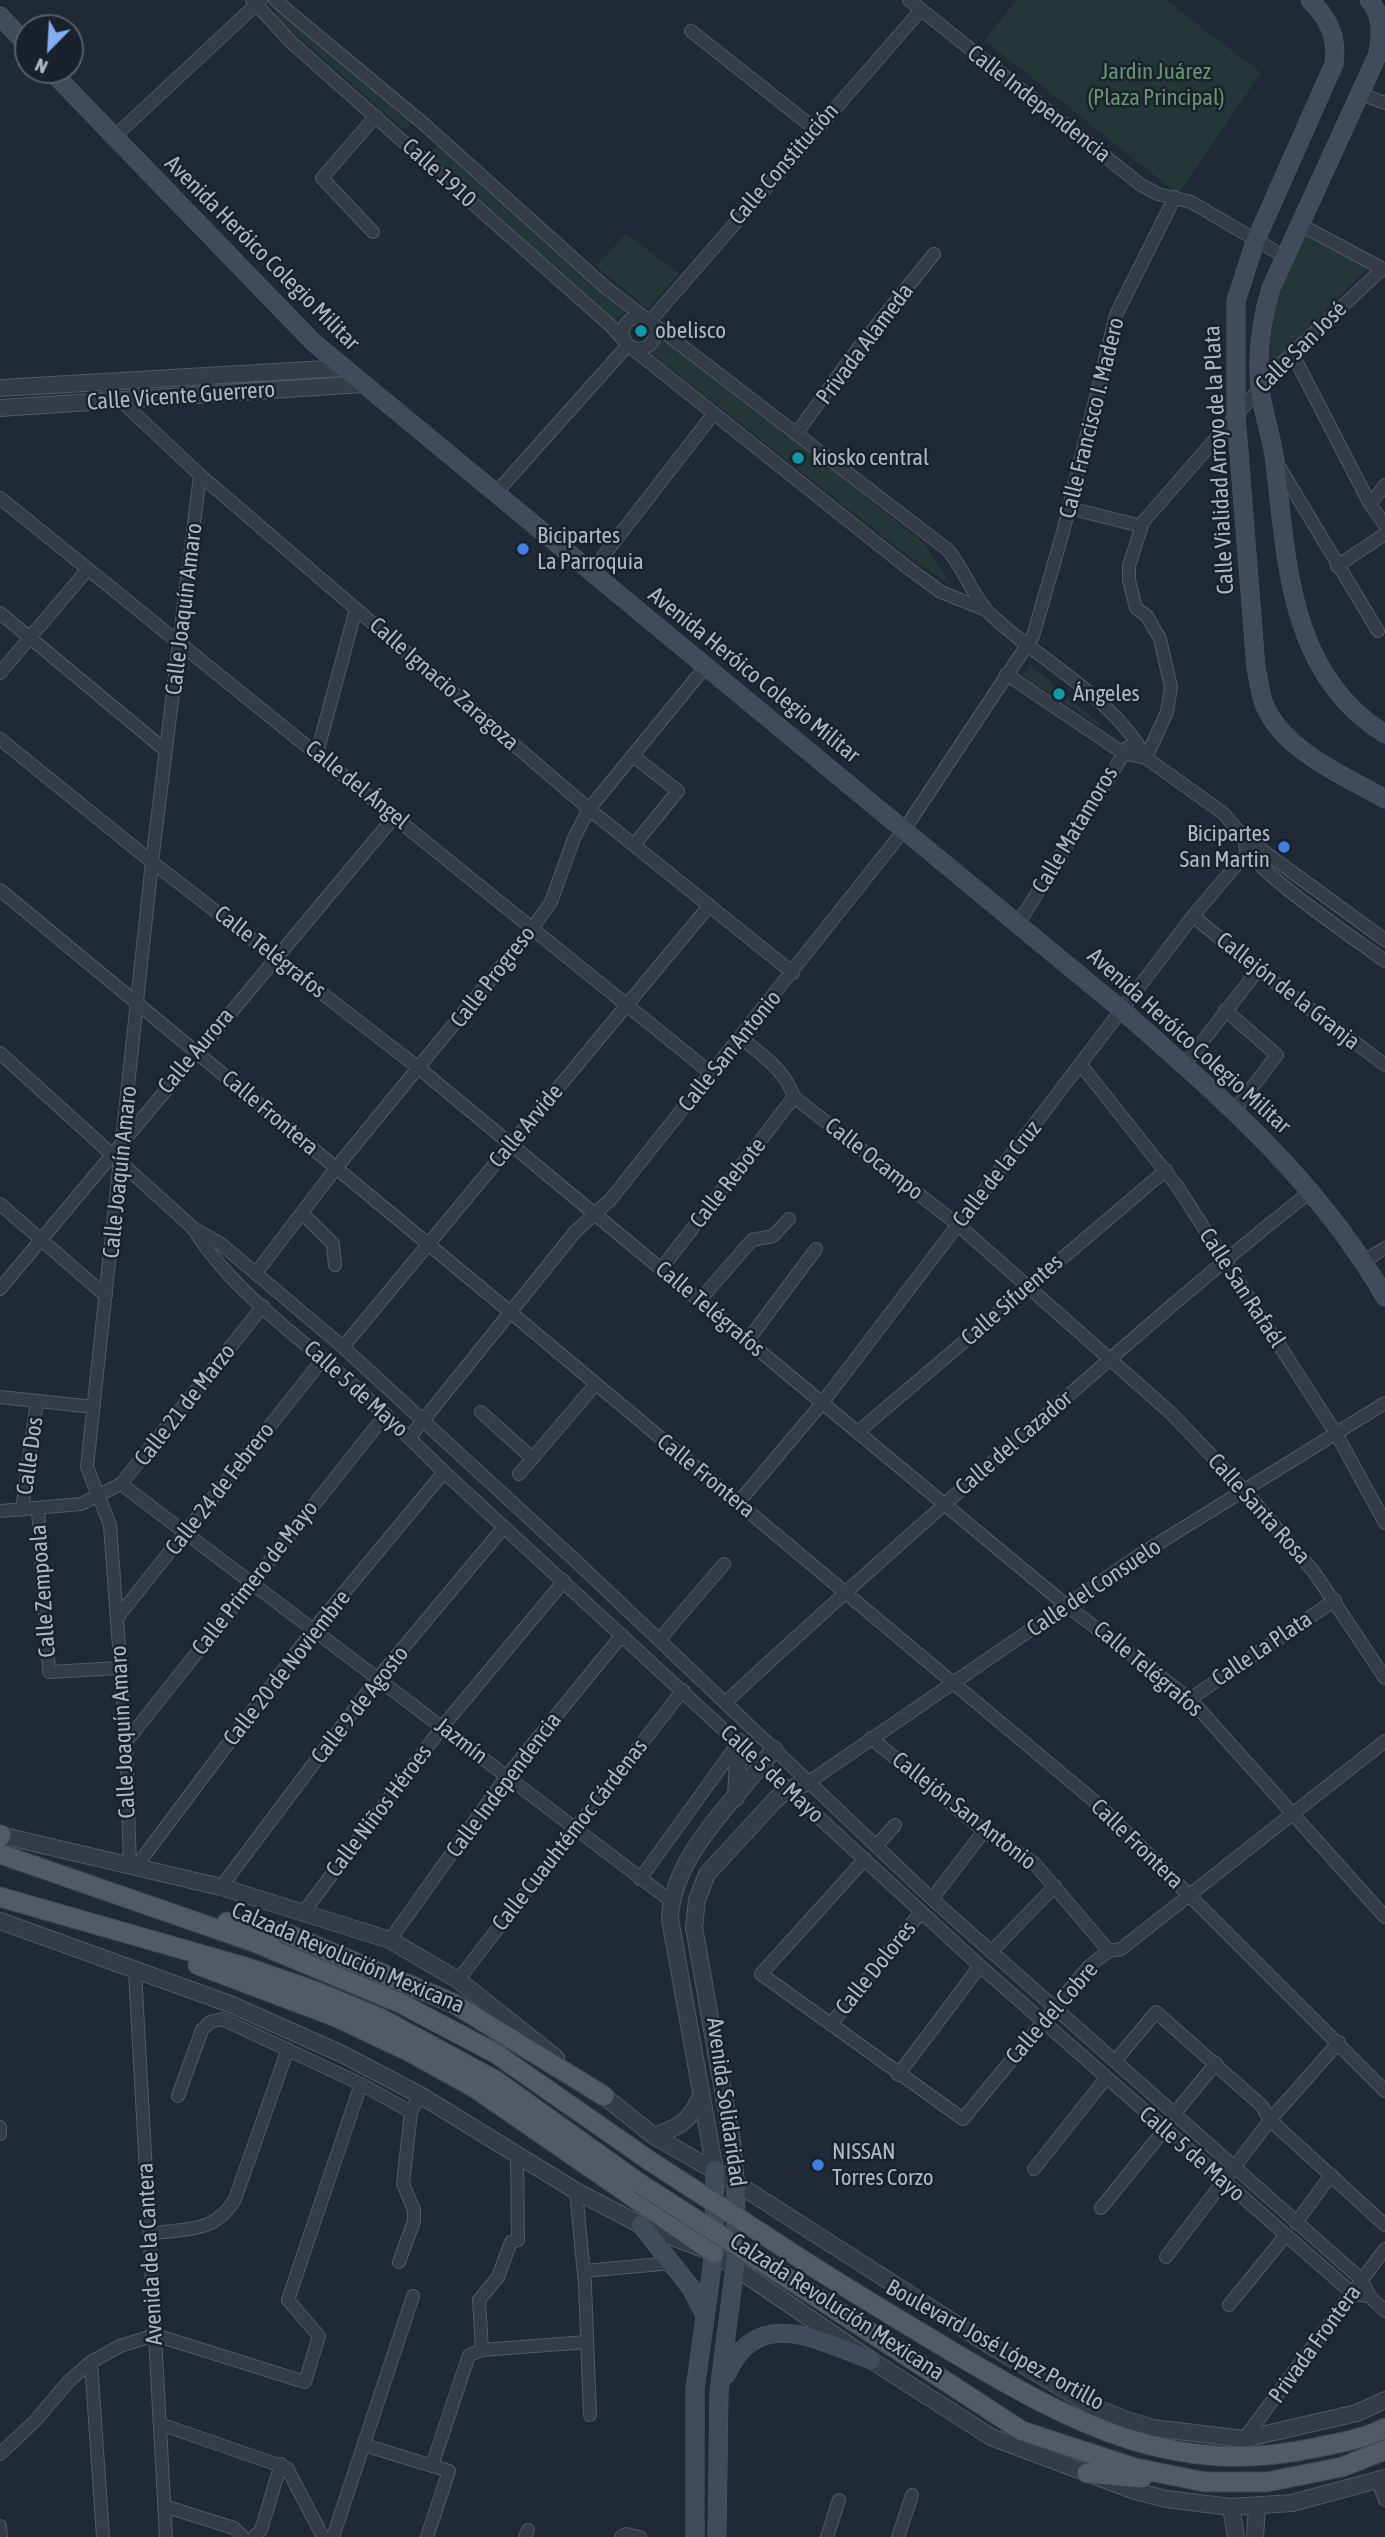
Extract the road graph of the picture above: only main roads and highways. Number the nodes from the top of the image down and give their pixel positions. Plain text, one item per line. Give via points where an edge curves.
1 (1310, 0) edge
2 (1369, 0) edge
3 (0, 16) edge
4 (14, 31) edge
5 (1382, 52) edge
6 (63, 84) edge
7 (1385, 734) edge
8 (1385, 799) edge
9 (1385, 1297) edge
10 (0, 1840) edge
11 (0, 1897) edge
12 (181, 1916) junction
13 (129, 1936) junction
14 (604, 2096) road end
15 (715, 2170) road end
16 (736, 2183) road end
17 (641, 2225) road end
18 (714, 2253) junction
19 (798, 2258) joint
20 (704, 2313) junction
21 (870, 2360) road end
22 (719, 2391) junction
23 (1385, 2428) edge
24 (1385, 2450) edge
25 (1087, 2473) road end
26 (1183, 2480) junction
27 (695, 2537) edge
28 (717, 2537) edge

1 - 8 main road, Calle Vialidad Arroyo de la Plata via 1329,23 1336,51 1334,64 1255,242 1236,301 1236,415 1256,668 1265,706 1284,734
2 - 5 main road, Calle Vialidad Arroyo de la Plata via 1380,18
3 - 4 main road
5 - 7 main road, Calle Vialidad Arroyo de la Plata via 1262,315 1260,388 1275,459 1285,558 1301,625 1317,661 1343,699
6 - 9 main road, Avenida Heróico Colegio Militar via 313,342 1184,1065 1274,1148 1364,1261
10 - 12 main road, Calzada Revolución Mexicana
11 - 13 main road, Calzada Revolución Mexicana
12 - 14 main road via 285,1933 453,2003
12 - 19 main road, Calzada Revolución Mexicana, bridge via 400,2003 470,2037
13 - 18 main road via 410,2052 475,2088
13 - 26 main road, Calzada Revolución Mexicana, bridge via 246,1967 382,2019 495,2080 639,2183 1022,2431
15 - 18 main road, Avenida Solidaridad
16 - 22 main road, Avenida Solidaridad via 735,2267
17 - 20 main road via 691,2287
18 - 20 main road, Avenida Solidaridad
19 - 23 main road, Boulevard José López Portillo via 1021,2392 1124,2439 1195,2455 1258,2456 1336,2443
20 - 27 main road, Avenida Solidaridad via 695,2389
21 - 22 main road via 800,2334 761,2335 736,2355
22 - 28 main road, Avenida Solidaridad
24 - 26 main road via 1342,2467 1289,2479 1228,2484
25 - 26 main road

